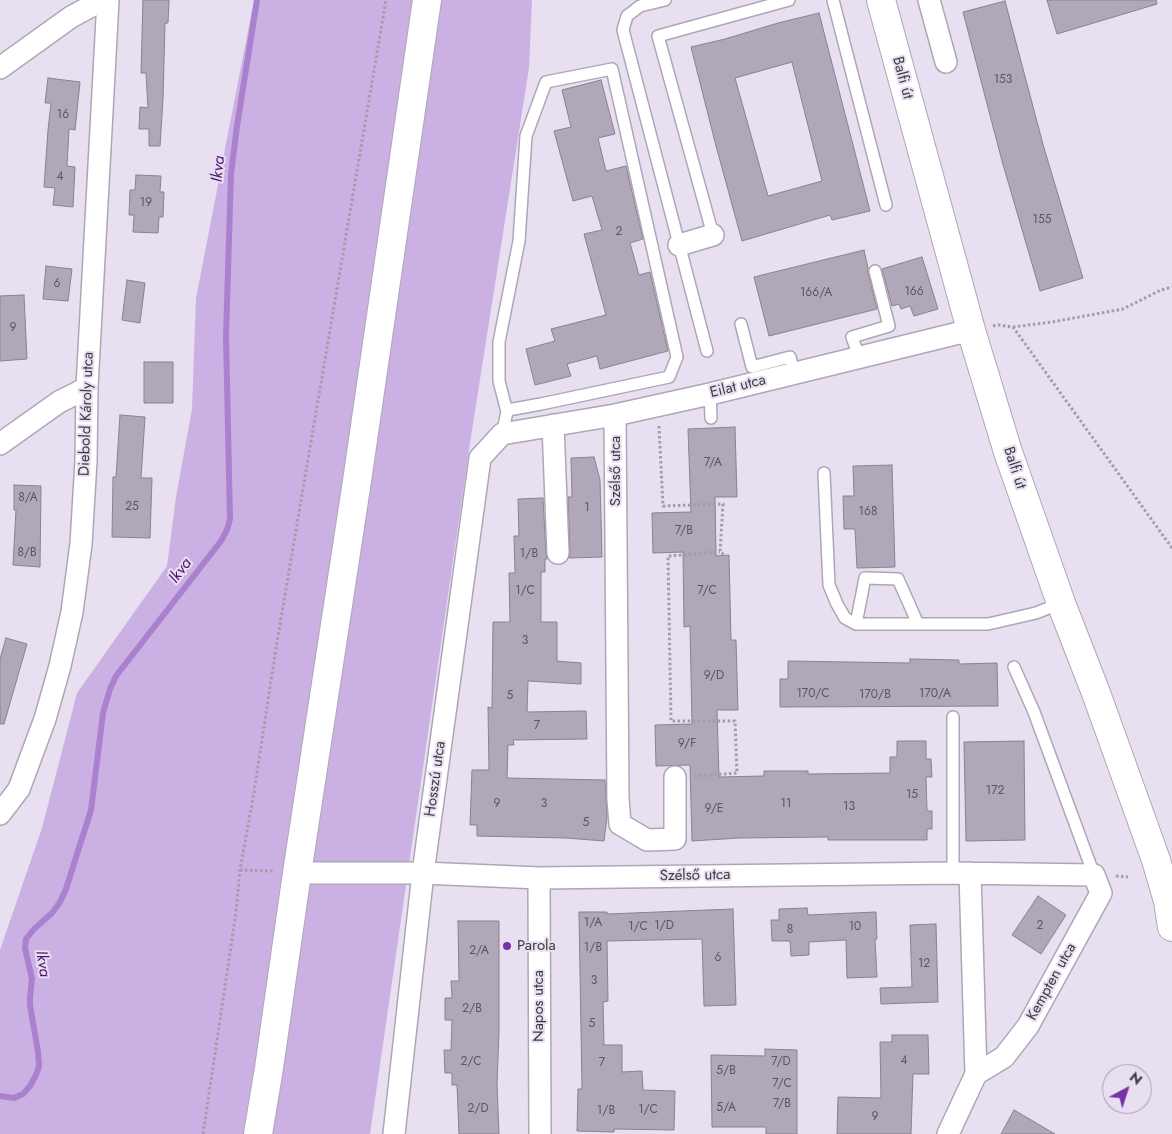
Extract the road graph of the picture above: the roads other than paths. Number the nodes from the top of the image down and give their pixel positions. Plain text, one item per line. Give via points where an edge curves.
1 (108, 0) edge
2 (427, 0) edge
3 (665, 0) edge
4 (789, 0) edge
5 (833, 0) edge
6 (880, 0) edge
7 (929, 0) edge
8 (946, 62) dead end
9 (0, 68) edge
10 (886, 205) dead end
11 (713, 235) joint
12 (679, 245) junction
13 (875, 271) dead end
14 (741, 324) dead end
15 (971, 330) junction
16 (707, 350) dead end
17 (860, 357) junction
18 (794, 373) junction
19 (87, 387) junction
20 (710, 394) junction
21 (507, 412) junction
22 (615, 415) junction
23 (711, 418) dead end
24 (553, 425) junction
25 (502, 434) junction
26 (0, 444) edge
27 (824, 474) dead end
28 (558, 553) dead end
29 (1061, 603) junction
30 (856, 624) junction
31 (918, 624) junction
32 (1014, 667) dead end
33 (954, 717) dead end
34 (675, 777) dead end
35 (0, 814) edge
36 (297, 872) junction
37 (423, 873) junction
38 (962, 873) junction
39 (1094, 875) junction
40 (539, 878) junction
41 (1172, 927) edge
42 (976, 1074) junction
43 (258, 1134) edge
44 (394, 1134) edge
45 (540, 1134) edge
46 (948, 1134) edge

1 - 9 street via 71,17
1 - 19 street, Diebold Károly utca
2 - 36 main road
3 - 12 lane via 640,6 627,16 623,30
4 - 11 lane via 658,36
5 - 10 lane
6 - 15 main road, Balfi út
7 - 8 street
11 - 12 street
12 - 16 lane
13 - 17 lane via 889,326 852,336
14 - 18 lane via 752,367 790,357
15 - 17 street, Eilat utca
15 - 29 main road, Balfi út via 1008,452
17 - 18 street, Eilat utca
18 - 20 street, Eilat utca
19 - 26 street via 58,402
19 - 35 street, Diebold Károly utca via 82,535 72,612 44,719 19,789
20 - 22 street, Eilat utca
20 - 23 lane
21 - 21 lane via 499,381 499,342 519,241 526,136 546,82 612,69 677,357 670,377
21 - 25 lane
22 - 24 street, Eilat utca
22 - 34 street, Szélső utca via 620,824 647,840 675,839
24 - 25 street, Eilat utca
24 - 28 street
25 - 37 street, Hosszú utca via 480,458
27 - 30 lane via 829,585 846,618
29 - 31 lane via 1036,613 988,624
29 - 41 main road, Balfi út via 1149,841 1168,901
30 - 31 lane
30 - 31 lane via 865,578 898,579
32 - 39 lane via 1034,712
33 - 38 lane
36 - 37 street, Szélső utca
36 - 43 main road
37 - 40 street, Szélső utca
37 - 44 street, Hosszú utca
38 - 39 street, Szélső utca
38 - 40 street, Szélső utca
38 - 42 street
39 - 42 street, Kempten utca via 1101,893 1028,1026 1004,1057
40 - 45 street, Napos utca
42 - 46 street

